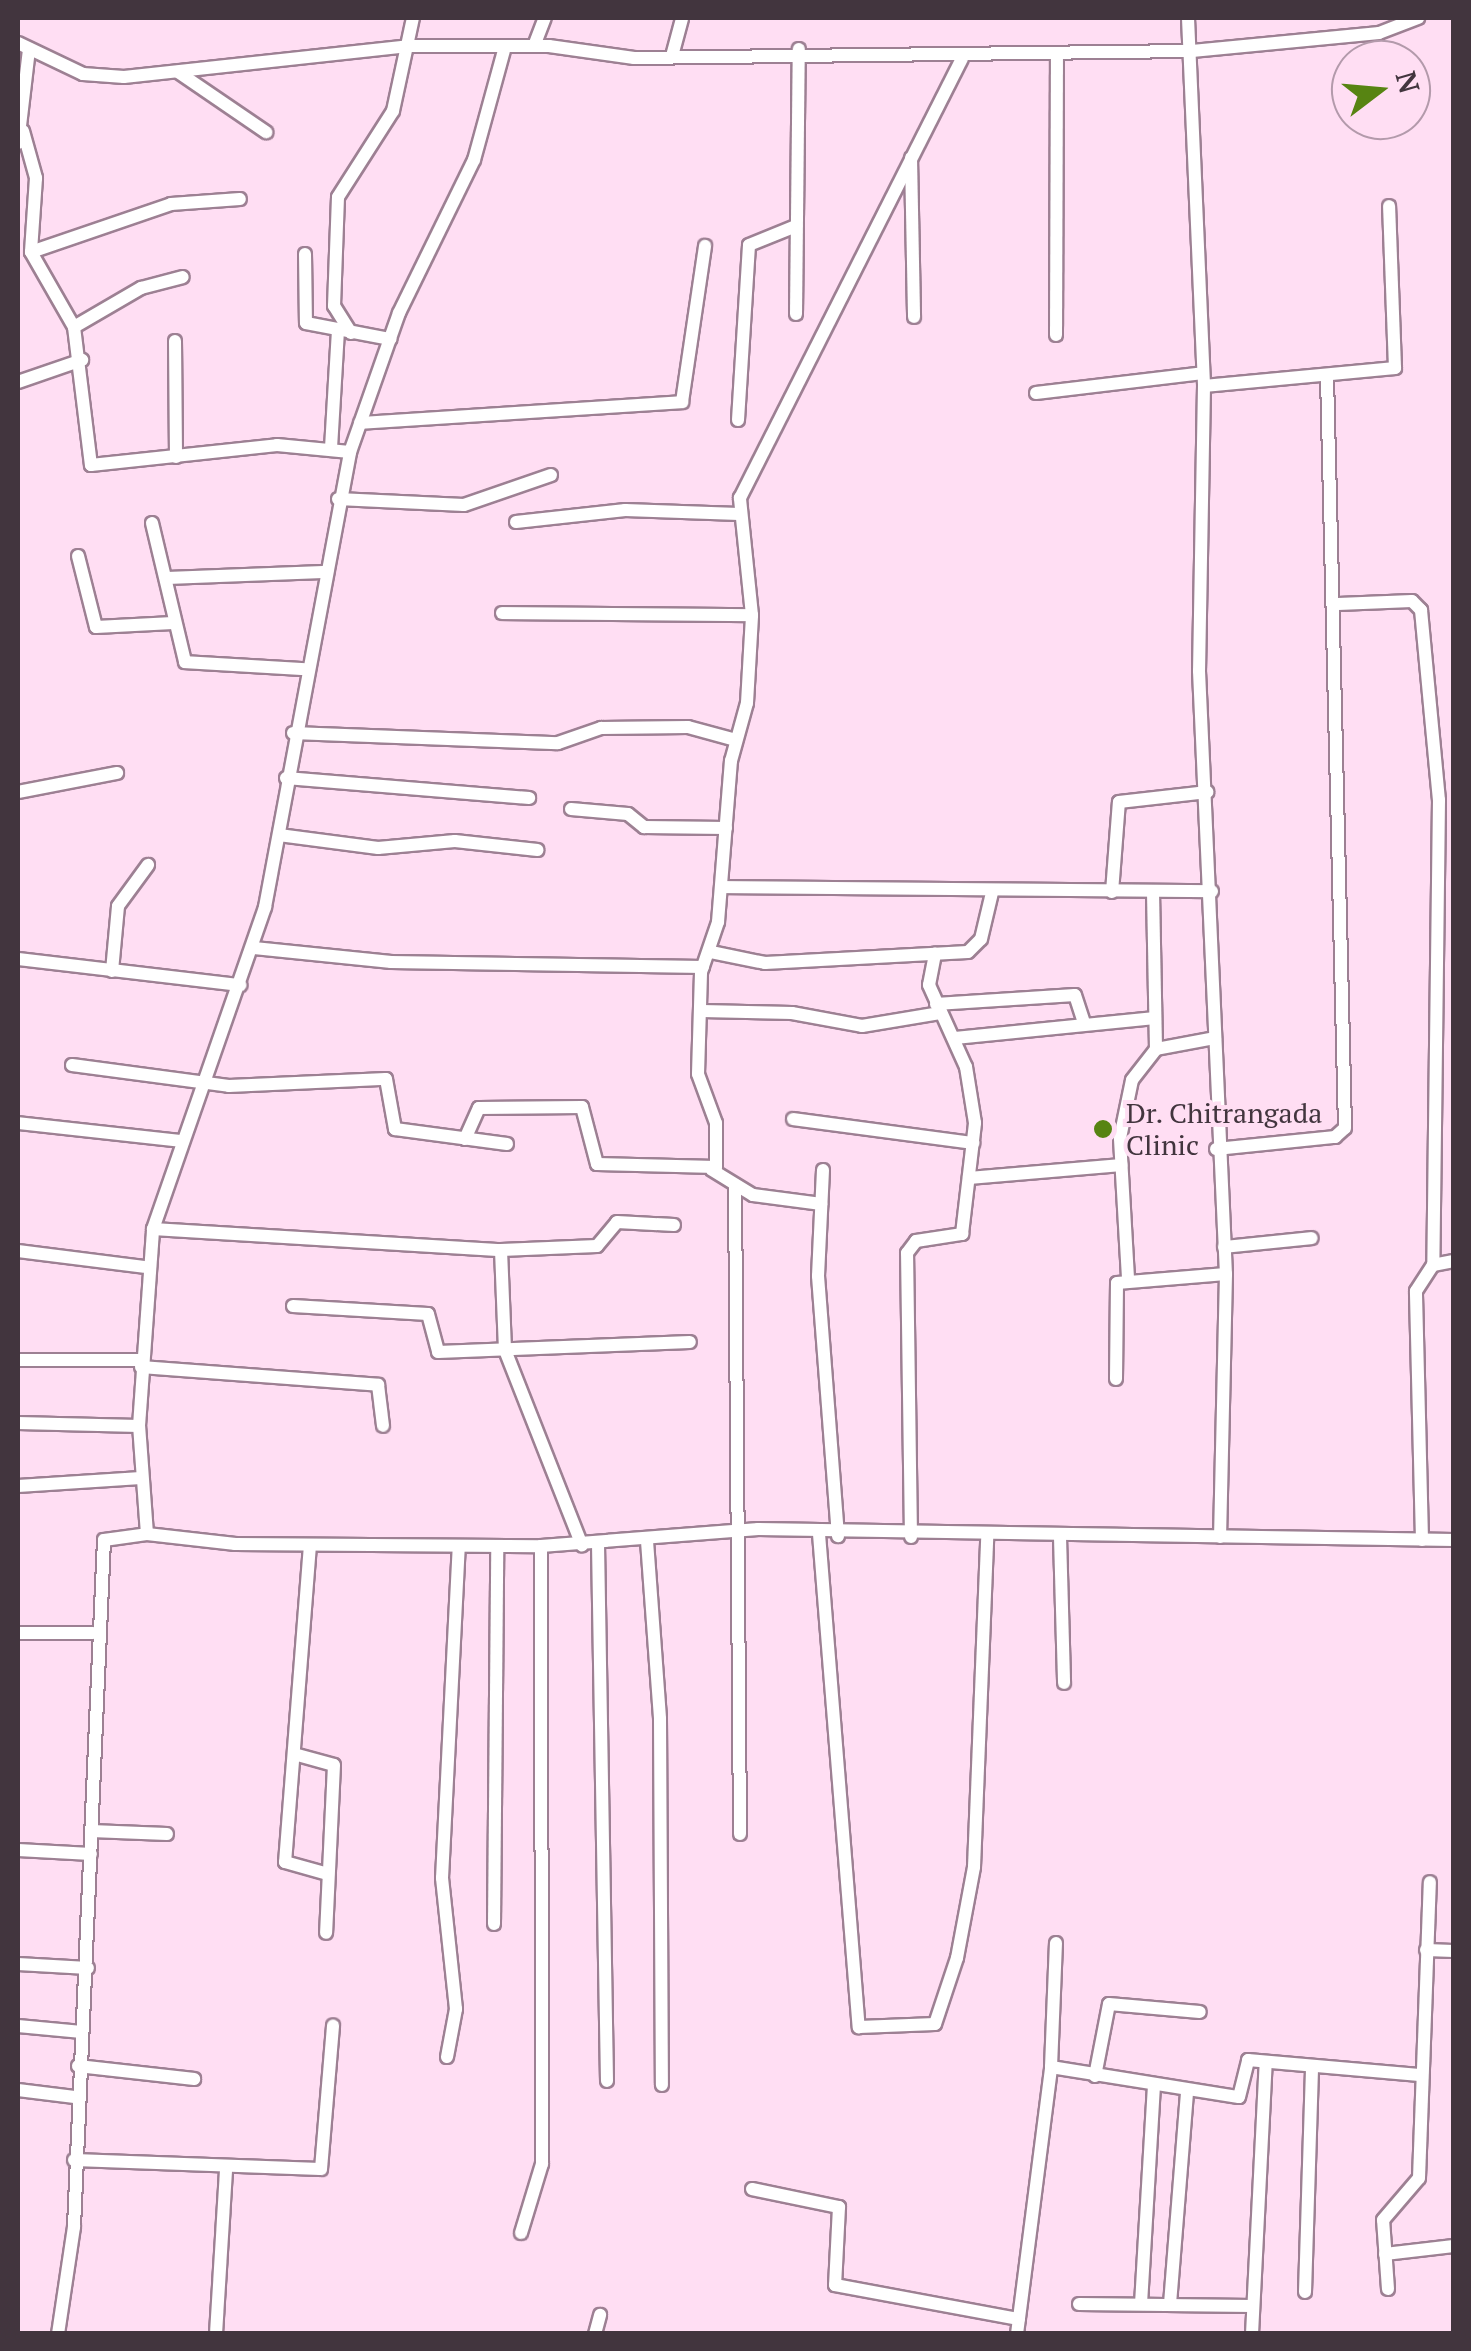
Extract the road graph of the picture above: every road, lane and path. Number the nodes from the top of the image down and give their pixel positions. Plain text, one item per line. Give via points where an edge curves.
1 (413, 18) edge
2 (545, 18) edge
3 (682, 18) edge
4 (1188, 18) edge
5 (1310, 18) edge
6 (1418, 18) edge
7 (1308, 36) junction
8 (23, 46) edge
9 (408, 46) junction
10 (534, 46) junction
11 (505, 47) junction
12 (799, 49) junction
13 (1192, 51) junction
14 (672, 56) junction
15 (1056, 56) junction
16 (962, 58) junction
17 (178, 72) junction
18 (266, 132) dead end
19 (20, 137) edge
20 (911, 156) junction
21 (240, 199) dead end
22 (1389, 206) dead end
23 (796, 226) junction
24 (705, 246) dead end
25 (30, 252) junction
26 (306, 254) dead end
27 (182, 277) dead end
28 (796, 314) dead end
29 (914, 317) dead end
30 (74, 326) junction
31 (345, 332) junction
32 (1056, 335) dead end
33 (390, 339) junction
34 (175, 341) dead end
35 (82, 360) junction
36 (1327, 378) junction
37 (1203, 380) junction
38 (18, 382) edge
39 (1036, 393) dead end
40 (738, 420) dead end
41 (360, 423) junction
42 (331, 448) junction
43 (350, 452) junction
44 (176, 456) junction
45 (552, 476) dead end
46 (338, 499) junction
47 (738, 514) junction
48 (152, 522) dead end
49 (516, 522) dead end
50 (78, 556) dead end
51 (323, 572) junction
52 (167, 578) junction
53 (1338, 604) junction
54 (502, 612) dead end
55 (752, 615) junction
56 (174, 623) junction
57 (304, 669) junction
58 (293, 733) junction
59 (736, 740) junction
60 (117, 773) dead end
61 (286, 778) junction
62 (18, 792) edge
63 (1207, 792) junction
64 (529, 798) dead end
65 (571, 809) dead end
66 (726, 828) junction
67 (279, 836) junction
68 (538, 850) dead end
69 (148, 865) dead end
70 (721, 887) junction
71 (1212, 891) junction
72 (1112, 892) junction
73 (1152, 892) junction
74 (992, 893) junction
75 (254, 948) junction
76 (711, 952) junction
77 (935, 954) junction
78 (18, 959) edge
79 (703, 967) junction
80 (112, 971) junction
81 (240, 984) junction
82 (938, 1008) junction
83 (702, 1012) junction
84 (1155, 1018) junction
85 (1084, 1022) junction
86 (954, 1038) junction
87 (1215, 1038) junction
88 (1156, 1049) junction
89 (72, 1064) dead end
90 (202, 1085) junction
91 (792, 1119) dead end
92 (18, 1124) edge
93 (465, 1139) junction
94 (180, 1141) junction
95 (972, 1143) junction
96 (507, 1144) dead end
97 (1216, 1148) junction
98 (1121, 1164) junction
99 (712, 1170) junction
100 (823, 1170) dead end
101 (968, 1178) junction
102 (735, 1185) junction
103 (821, 1204) junction
104 (674, 1226) dead end
105 (153, 1229) junction
106 (1312, 1238) dead end
107 (1224, 1247) junction
108 (501, 1250) junction
109 (18, 1251) edge
110 (1454, 1261) edge
111 (1433, 1265) junction
112 (144, 1267) junction
113 (1226, 1274) junction
114 (1128, 1278) junction
115 (294, 1306) dead end
116 (690, 1342) dead end
117 (504, 1350) junction
118 (18, 1360) edge
119 (141, 1364) junction
120 (1116, 1380) dead end
121 (18, 1423) edge
122 (140, 1426) junction
123 (383, 1426) dead end
124 (141, 1478) junction
125 (18, 1486) edge
126 (734, 1532) junction
127 (147, 1534) junction
128 (819, 1534) junction
129 (838, 1536) junction
130 (911, 1537) junction
131 (987, 1537) junction
132 (1060, 1537) junction
133 (1220, 1537) junction
134 (1422, 1540) junction
135 (1454, 1540) edge
136 (647, 1541) junction
137 (582, 1544) junction
138 (598, 1544) junction
139 (310, 1545) junction
140 (459, 1546) junction
141 (497, 1546) junction
142 (541, 1546) junction
143 (18, 1633) edge
144 (94, 1633) junction
145 (1064, 1683) dead end
146 (294, 1754) junction
147 (90, 1831) junction
148 (167, 1834) dead end
149 (740, 1834) dead end
150 (18, 1850) edge
151 (90, 1854) junction
152 (328, 1874) junction
153 (1430, 1882) dead end
154 (494, 1924) dead end
155 (326, 1934) dead end
156 (1056, 1942) dead end
157 (1426, 1950) junction
158 (1454, 1951) edge
159 (18, 1964) edge
160 (88, 1968) junction
161 (1200, 2012) dead end
162 (333, 2025) dead end
163 (18, 2026) edge
164 (82, 2032) junction
165 (447, 2057) dead end
166 (1266, 2062) junction
167 (78, 2066) junction
168 (1312, 2066) junction
169 (1050, 2067) junction
170 (1419, 2075) junction
171 (1095, 2076) junction
172 (194, 2079) dead end
173 (607, 2081) dead end
174 (662, 2086) dead end
175 (1154, 2086) junction
176 (18, 2090) edge
177 (1187, 2091) junction
178 (75, 2097) junction
179 (74, 2160) junction
180 (226, 2170) junction
181 (752, 2189) dead end
182 (521, 2233) dead end
183 (1454, 2246) edge
184 (1385, 2254) junction
185 (1388, 2289) dead end
186 (1304, 2292) dead end
187 (1078, 2304) dead end
188 (1141, 2304) junction
189 (1170, 2304) junction
190 (1252, 2306) junction
191 (600, 2315) dead end
192 (1019, 2318) junction
193 (58, 2334) edge
194 (216, 2334) edge
195 (595, 2334) edge
196 (1017, 2334) edge
197 (1252, 2334) edge

1 - 9 street
2 - 10 street
3 - 14 street
4 - 13 street
5 - 7 street
6 - 7 street via 1380,32
7 - 13 street
8 - 17 street via 102,77
8 - 19 street
9 - 11 street
9 - 17 street
9 - 31 street via 393,111 338,197 334,306
10 - 11 street
10 - 14 street
11 - 33 street via 474,160
12 - 14 street
12 - 16 street
12 - 23 street
13 - 15 street
13 - 37 street
15 - 16 street
15 - 32 street
16 - 20 street
17 - 18 street
19 - 25 street via 36,178
20 - 29 street
20 - 47 street
21 - 25 street via 171,204
22 - 36 street via 1397,363
23 - 28 street
23 - 40 street via 748,245
24 - 41 street via 682,402
25 - 30 street
26 - 31 street via 306,324
27 - 30 street via 141,288
30 - 35 street
31 - 33 street
31 - 42 street
33 - 41 street
34 - 44 street
35 - 38 street
35 - 44 street via 92,465
36 - 37 street
36 - 53 street
37 - 39 street
37 - 63 street via 1199,672
41 - 43 street
42 - 43 street
42 - 44 street
43 - 46 street
45 - 46 street via 464,505
46 - 51 street
47 - 49 street via 625,510
47 - 55 street
48 - 52 street
50 - 56 street via 96,628
51 - 52 street
51 - 57 street
52 - 56 street
53 - 97 street via 1345,1128 1335,1136
53 - 111 street via 1412,601 1421,610 1439,800
54 - 55 street
55 - 59 street
56 - 57 street via 184,662
57 - 58 street
58 - 59 street via 558,743 601,728 688,728
58 - 61 street
59 - 66 street
60 - 62 street
61 - 64 street
61 - 67 street
63 - 71 street
63 - 72 street via 1119,802
65 - 66 street via 628,814 644,827
66 - 70 street
67 - 68 street via 378,848 455,842
67 - 75 street
69 - 80 street via 118,906
70 - 74 street
70 - 76 street
71 - 73 street
71 - 87 street
72 - 73 street
72 - 74 street
73 - 84 street
74 - 77 street via 977,947
75 - 79 street via 391,962
75 - 81 street
76 - 77 street via 764,963
76 - 79 street
77 - 82 street
78 - 80 street
79 - 83 street
80 - 81 street
81 - 90 street
82 - 83 street via 862,1026 792,1012
82 - 85 street via 1076,995
82 - 86 street
83 - 99 street via 698,1074 716,1123
84 - 85 street
84 - 88 street
85 - 86 street
86 - 95 street via 972,1094
87 - 88 street
87 - 97 street
88 - 98 street via 1132,1080
89 - 90 street
90 - 93 street via 390,1080 392,1128
90 - 94 street
91 - 95 street
92 - 94 street
93 - 96 street
93 - 99 street via 479,1108 582,1108 598,1164
94 - 105 street
95 - 101 street
97 - 107 street
98 - 101 street
98 - 114 street
99 - 102 street
100 - 103 street
101 - 130 street via 960,1237 916,1241 907,1254
102 - 103 street
102 - 126 street
103 - 129 street
104 - 108 street via 617,1222 597,1246
105 - 108 street
105 - 112 street
106 - 107 street
107 - 113 street
108 - 117 street
109 - 112 street
110 - 111 street
111 - 134 street via 1416,1291
112 - 119 street
113 - 114 street
113 - 133 street
114 - 120 street via 1114,1286
115 - 117 street via 428,1314 434,1350
116 - 117 street
117 - 137 street
118 - 119 street
119 - 122 street
119 - 123 street via 374,1384 383,1391
121 - 122 street
122 - 124 street
124 - 125 street
124 - 127 street
126 - 128 street
126 - 136 street
126 - 149 street
127 - 139 street
127 - 144 street via 104,1540
128 - 129 street
128 - 131 street via 858,2026 934,2024 957,1958 974,1866
129 - 130 street
130 - 131 street
131 - 132 street
132 - 133 street
132 - 145 street
133 - 134 street
134 - 135 street
136 - 138 street
136 - 174 street via 660,1719
137 - 138 street
137 - 142 street
138 - 173 street
139 - 140 street
139 - 146 street
140 - 141 street
140 - 165 street via 442,1878 456,2009
141 - 142 street
141 - 154 street
142 - 182 street via 542,2164
143 - 144 street
144 - 147 street
146 - 152 street via 334,1765
146 - 152 street via 285,1862
147 - 148 street
147 - 151 street
150 - 151 street
151 - 160 street
152 - 155 street
153 - 157 street
156 - 169 street
157 - 158 street
157 - 170 street
159 - 160 street
160 - 164 street
161 - 171 street via 1109,2004
162 - 180 street via 323,2168
163 - 164 street
164 - 167 street
166 - 168 street
166 - 177 street via 1245,2061 1240,2097
166 - 190 street
167 - 172 street
167 - 178 street
168 - 170 street
168 - 186 street
169 - 171 street
169 - 192 street
170 - 184 street via 1419,2178 1383,2220
171 - 175 street
175 - 177 street
175 - 188 street
176 - 178 street
177 - 189 street
178 - 179 street
179 - 180 street
179 - 193 street
180 - 194 street
181 - 192 street via 838,2207 834,2285
183 - 184 street
184 - 185 street
187 - 188 street
188 - 189 street
189 - 190 street
190 - 197 street
191 - 195 street
192 - 196 street

